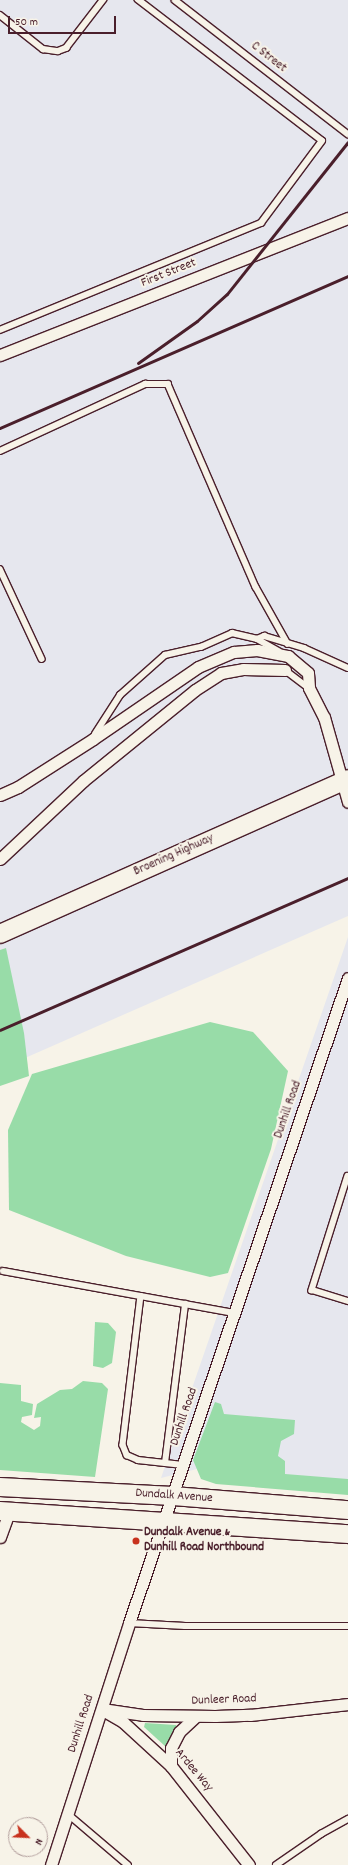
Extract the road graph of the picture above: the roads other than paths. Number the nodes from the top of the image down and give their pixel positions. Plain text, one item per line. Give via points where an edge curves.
1 (103, 0) edge
2 (138, 0) edge
3 (175, 0) edge
4 (0, 14) edge
5 (348, 134) edge
6 (348, 218) edge
7 (0, 330) edge
8 (0, 355) edge
9 (0, 451) edge
10 (0, 569) edge
11 (257, 639) junction
12 (288, 644) junction
13 (288, 656) junction
14 (42, 659) dead end
15 (348, 668) edge
16 (285, 670) joint
17 (310, 688) junction
18 (93, 739) junction
19 (345, 780) edge
20 (0, 795) edge
21 (348, 802) edge
22 (0, 859) edge
23 (0, 934) edge
24 (348, 978) edge
25 (348, 1176) edge
26 (3, 1270) dead end
27 (141, 1296) junction
28 (348, 1301) edge
29 (185, 1304) junction
30 (235, 1313) junction
31 (165, 1463) junction
32 (183, 1465) junction
33 (0, 1487) edge
34 (173, 1496) junction
35 (348, 1510) edge
36 (4, 1512) edge
37 (164, 1522) junction
38 (348, 1534) edge
39 (0, 1537) edge
40 (129, 1623) junction
41 (348, 1626) edge
42 (348, 1704) edge
43 (102, 1709) junction
44 (195, 1717) junction
45 (171, 1766) junction
46 (67, 1813) junction
47 (348, 1819) edge
48 (50, 1865) edge
49 (128, 1865) edge
50 (249, 1865) edge
51 (276, 1865) edge

1 - 4 lane via 66,48 58,51 43,49
2 - 7 lane via 322,141 262,223
3 - 5 lane, C Street
6 - 8 street, First Street
9 - 12 lane via 145,384 168,384 256,587
10 - 14 lane
11 - 12 lane via 264,636
11 - 13 lane
11 - 18 lane via 232,633 202,647 165,655 120,695
12 - 15 lane
13 - 17 street via 308,674
13 - 18 street via 257,650 234,652 198,667
16 - 17 lane
16 - 22 street via 243,668 221,673 195,690 83,782
17 - 19 street via 324,717
18 - 20 street via 18,787
19 - 21 street
19 - 23 main road, Broening Highway
24 - 30 street, Dunhill Road
25 - 28 lane via 312,1290
26 - 27 lane
27 - 29 lane
27 - 31 lane via 123,1445 127,1455 138,1460
29 - 30 lane
29 - 31 lane
30 - 32 street, Dunhill Road
31 - 32 lane
32 - 34 street, Dunhill Road
33 - 34 main road, Dundalk Avenue
34 - 35 main road, Dundalk Avenue
34 - 37 street, Dunhill Road
36 - 37 main road, Dundalk Avenue
36 - 39 street
37 - 38 main road, Dundalk Avenue
37 - 40 street, Dunhill Road
40 - 41 lane via 185,1626
40 - 43 street, Dunhill Road
42 - 44 street, Dunleer Road via 250,1715
43 - 44 street, Dunleer Road via 143,1715
43 - 45 street, Ardee Way via 123,1722
43 - 46 street, Dunhill Road
44 - 45 street via 179,1732 171,1748
45 - 50 street, Ardee Way
46 - 48 street, Dunhill Road
46 - 49 lane
47 - 51 lane

